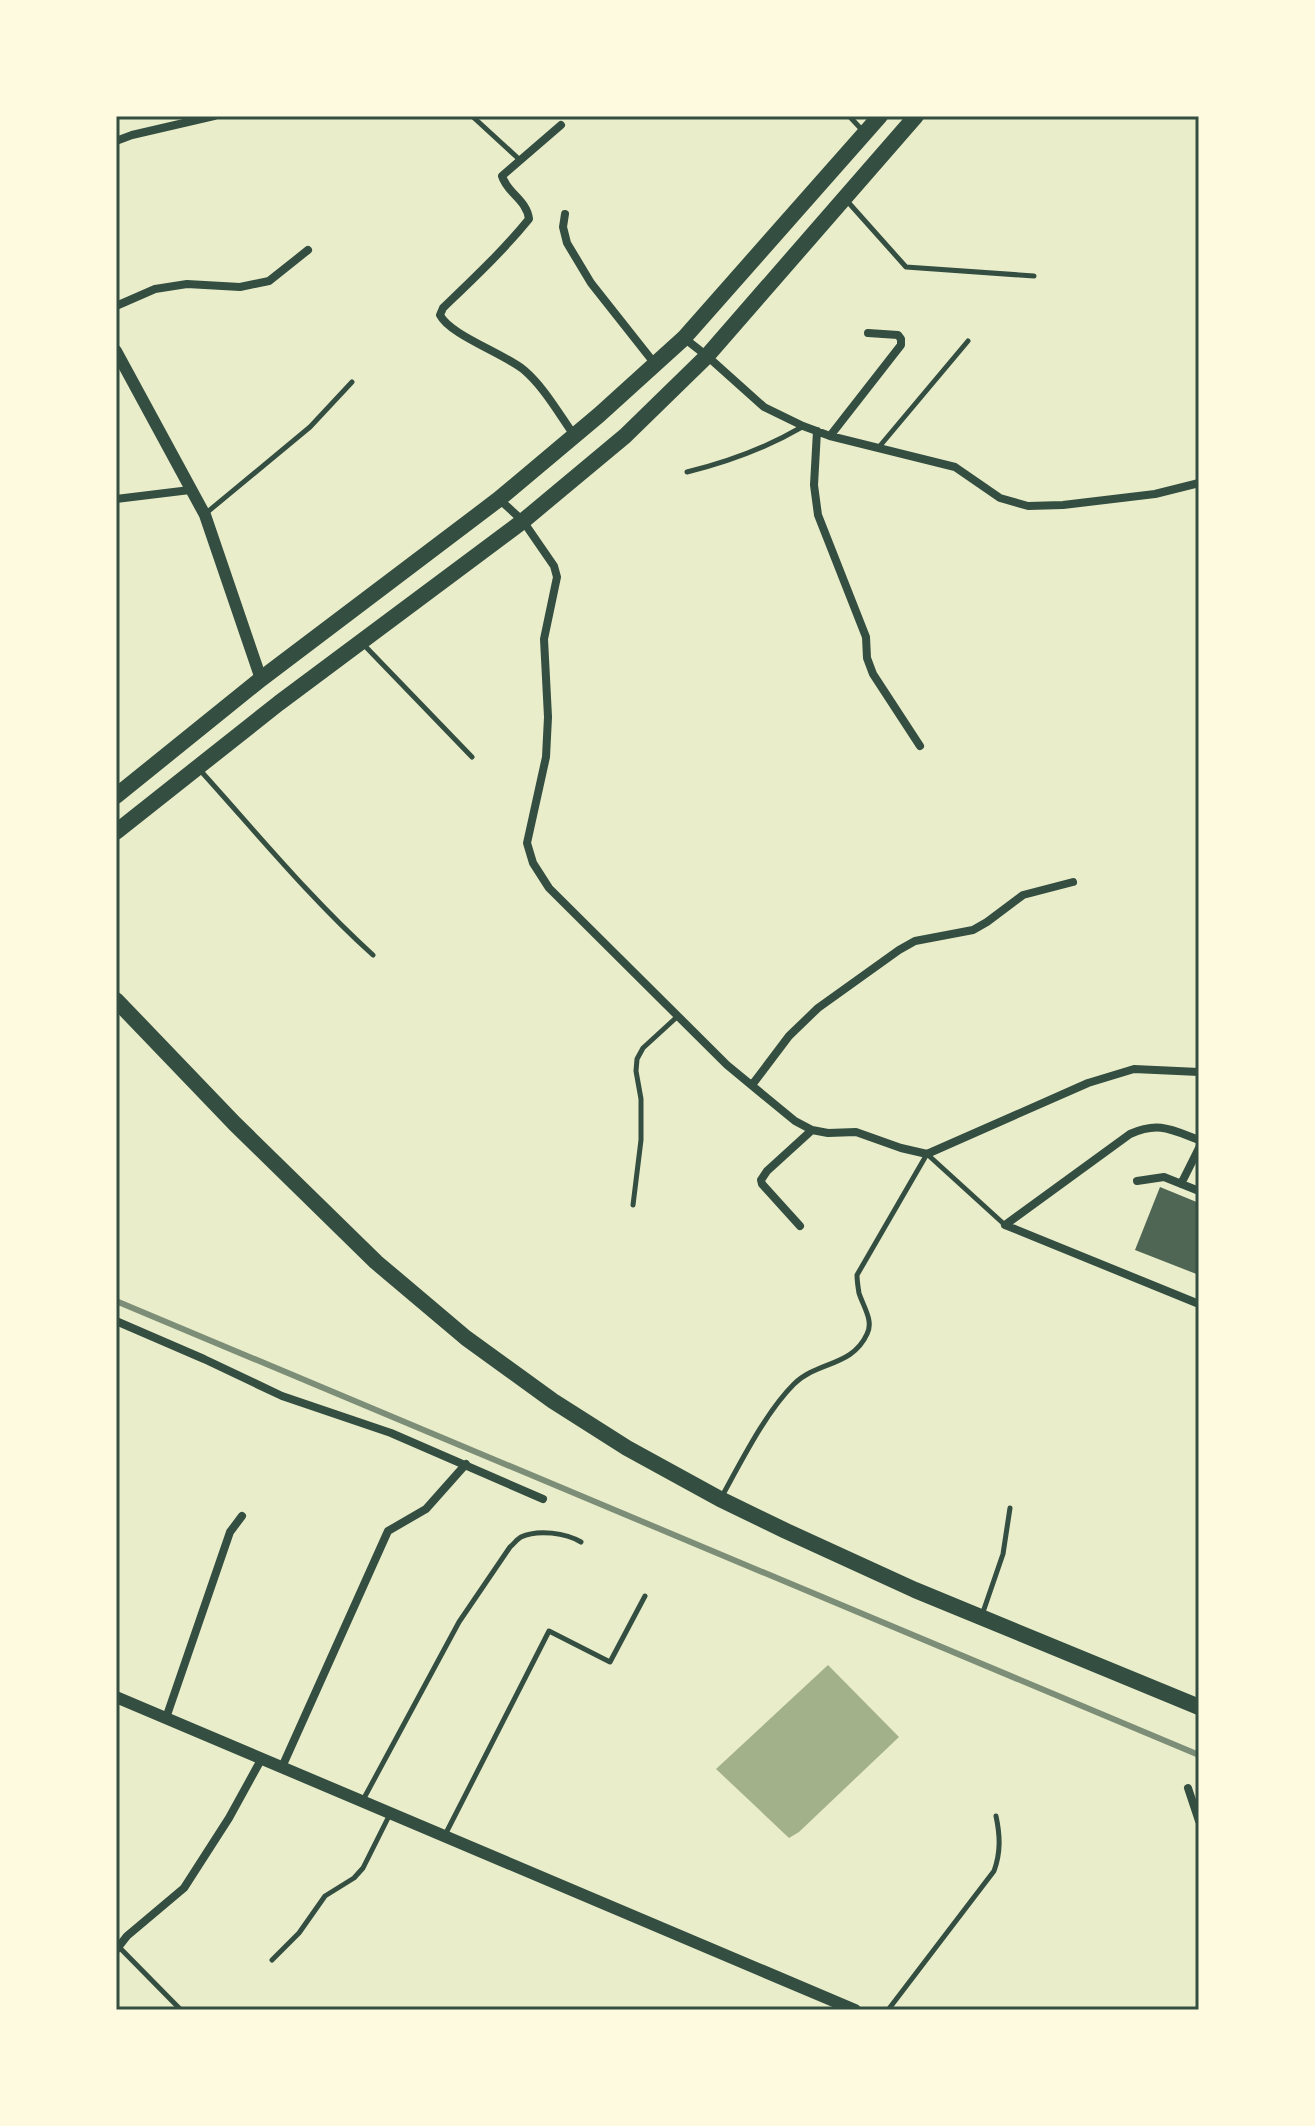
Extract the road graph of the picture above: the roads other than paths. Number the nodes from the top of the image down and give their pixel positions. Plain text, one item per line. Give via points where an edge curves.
1 (214, 116) edge
2 (472, 116) edge
3 (849, 116) edge
4 (880, 116) edge
5 (916, 116) edge
6 (561, 125) dead end
7 (865, 133) junction
8 (116, 141) edge
9 (520, 160) junction
10 (844, 198) junction
11 (565, 214) dead end
12 (308, 250) dead end
13 (1034, 276) dead end
14 (116, 306) edge
15 (868, 333) dead end
16 (684, 338) junction
17 (968, 341) dead end
18 (116, 351) edge
19 (707, 356) junction
20 (655, 365) junction
21 (352, 382) dead end
22 (803, 426) junction
23 (817, 431) junction
24 (574, 436) junction
25 (830, 436) junction
26 (878, 448) junction
27 (687, 472) dead end
28 (1199, 483) edge
29 (190, 490) junction
30 (116, 499) edge
31 (499, 499) junction
32 (205, 515) junction
33 (523, 521) junction
34 (361, 642) junction
35 (261, 679) junction
36 (279, 703) junction
37 (920, 746) dead end
38 (472, 757) dead end
39 (198, 767) junction
40 (116, 796) edge
41 (116, 832) edge
42 (1073, 882) dead end
43 (373, 955) dead end
44 (116, 1000) edge
45 (678, 1016) junction
46 (1199, 1072) edge
47 (752, 1085) junction
48 (812, 1130) junction
49 (1199, 1140) edge
50 (1199, 1148) edge
51 (927, 1154) junction
52 (1195, 1164) edge
53 (1137, 1181) dead end
54 (1181, 1184) junction
55 (1199, 1191) edge
56 (633, 1205) dead end
57 (1005, 1225) junction
58 (800, 1226) dead end
59 (1199, 1304) edge
60 (116, 1321) edge
61 (466, 1464) junction
62 (543, 1499) dead end
63 (720, 1499) junction
64 (1010, 1508) dead end
65 (242, 1516) dead end
66 (581, 1542) dead end
67 (645, 1596) dead end
68 (982, 1617) junction
69 (116, 1697) edge
70 (1199, 1707) edge
71 (166, 1718) junction
72 (262, 1758) junction
73 (282, 1767) junction
74 (1188, 1788) dead end
75 (363, 1801) junction
76 (391, 1813) junction
77 (996, 1816) dead end
78 (1199, 1821) edge
79 (445, 1836) junction
80 (117, 1948) edge
81 (272, 1960) dead end
82 (181, 2010) edge
83 (855, 2010) edge
84 (888, 2010) edge

1 - 8 street
2 - 9 lane
3 - 7 lane
4 - 7 highway
5 - 10 highway
6 - 9 street
7 - 16 highway
9 - 24 street via 502,176 529,219 440,315 450,329 534,378
10 - 13 lane via 906,267
10 - 19 highway
11 - 20 street via 567,243
12 - 14 street via 269,281 155,289
15 - 25 street via 898,335 901,345
16 - 19 street
16 - 20 highway
17 - 26 lane
18 - 29 street
19 - 22 street via 764,407
19 - 33 highway via 625,436
20 - 24 highway
21 - 32 lane via 310,427
22 - 23 street
22 - 27 lane via 756,450
23 - 25 street
23 - 37 street via 818,515 866,637 873,674
24 - 31 highway
25 - 26 street
26 - 28 street via 955,467 1000,498 1028,506 1155,494
29 - 30 street
29 - 32 street
31 - 33 street
31 - 35 highway
32 - 35 street
33 - 34 highway
33 - 45 street via 557,577 544,639 548,717 546,757 527,843 533,863 549,888
34 - 36 highway
34 - 38 lane
35 - 36 highway
35 - 40 highway
36 - 39 highway
39 - 41 highway
39 - 43 lane via 311,895
42 - 47 street via 1023,895 973,930 915,941 899,950 818,1008
44 - 63 highway via 303,1192 455,1328 553,1401
45 - 47 street
45 - 56 lane via 637,1059 641,1140
46 - 51 street via 1134,1069 1088,1083
47 - 48 street
48 - 51 street via 856,1132
48 - 58 street via 761,1180
49 - 57 street via 1164,1126 1130,1134
50 - 52 street
51 - 57 lane
51 - 63 lane via 857,1275 870,1326 867,1336 850,1356 817,1368 794,1384
52 - 54 street
53 - 54 street via 1164,1177
54 - 55 street
57 - 59 street
60 - 61 street via 282,1396
61 - 62 street
61 - 73 street via 426,1509 388,1531
63 - 68 highway
64 - 68 lane via 1003,1554
65 - 71 street via 230,1532
66 - 75 lane via 545,1533 521,1537 510,1547 459,1622
67 - 79 lane via 610,1662 549,1631
68 - 70 highway
69 - 71 street
71 - 72 street
72 - 73 street
72 - 80 street via 184,1888
73 - 75 street
74 - 78 street
75 - 76 street
76 - 79 street
76 - 81 lane via 363,1868 325,1896
77 - 84 lane via 1000,1844 994,1871
79 - 83 street
80 - 82 lane

